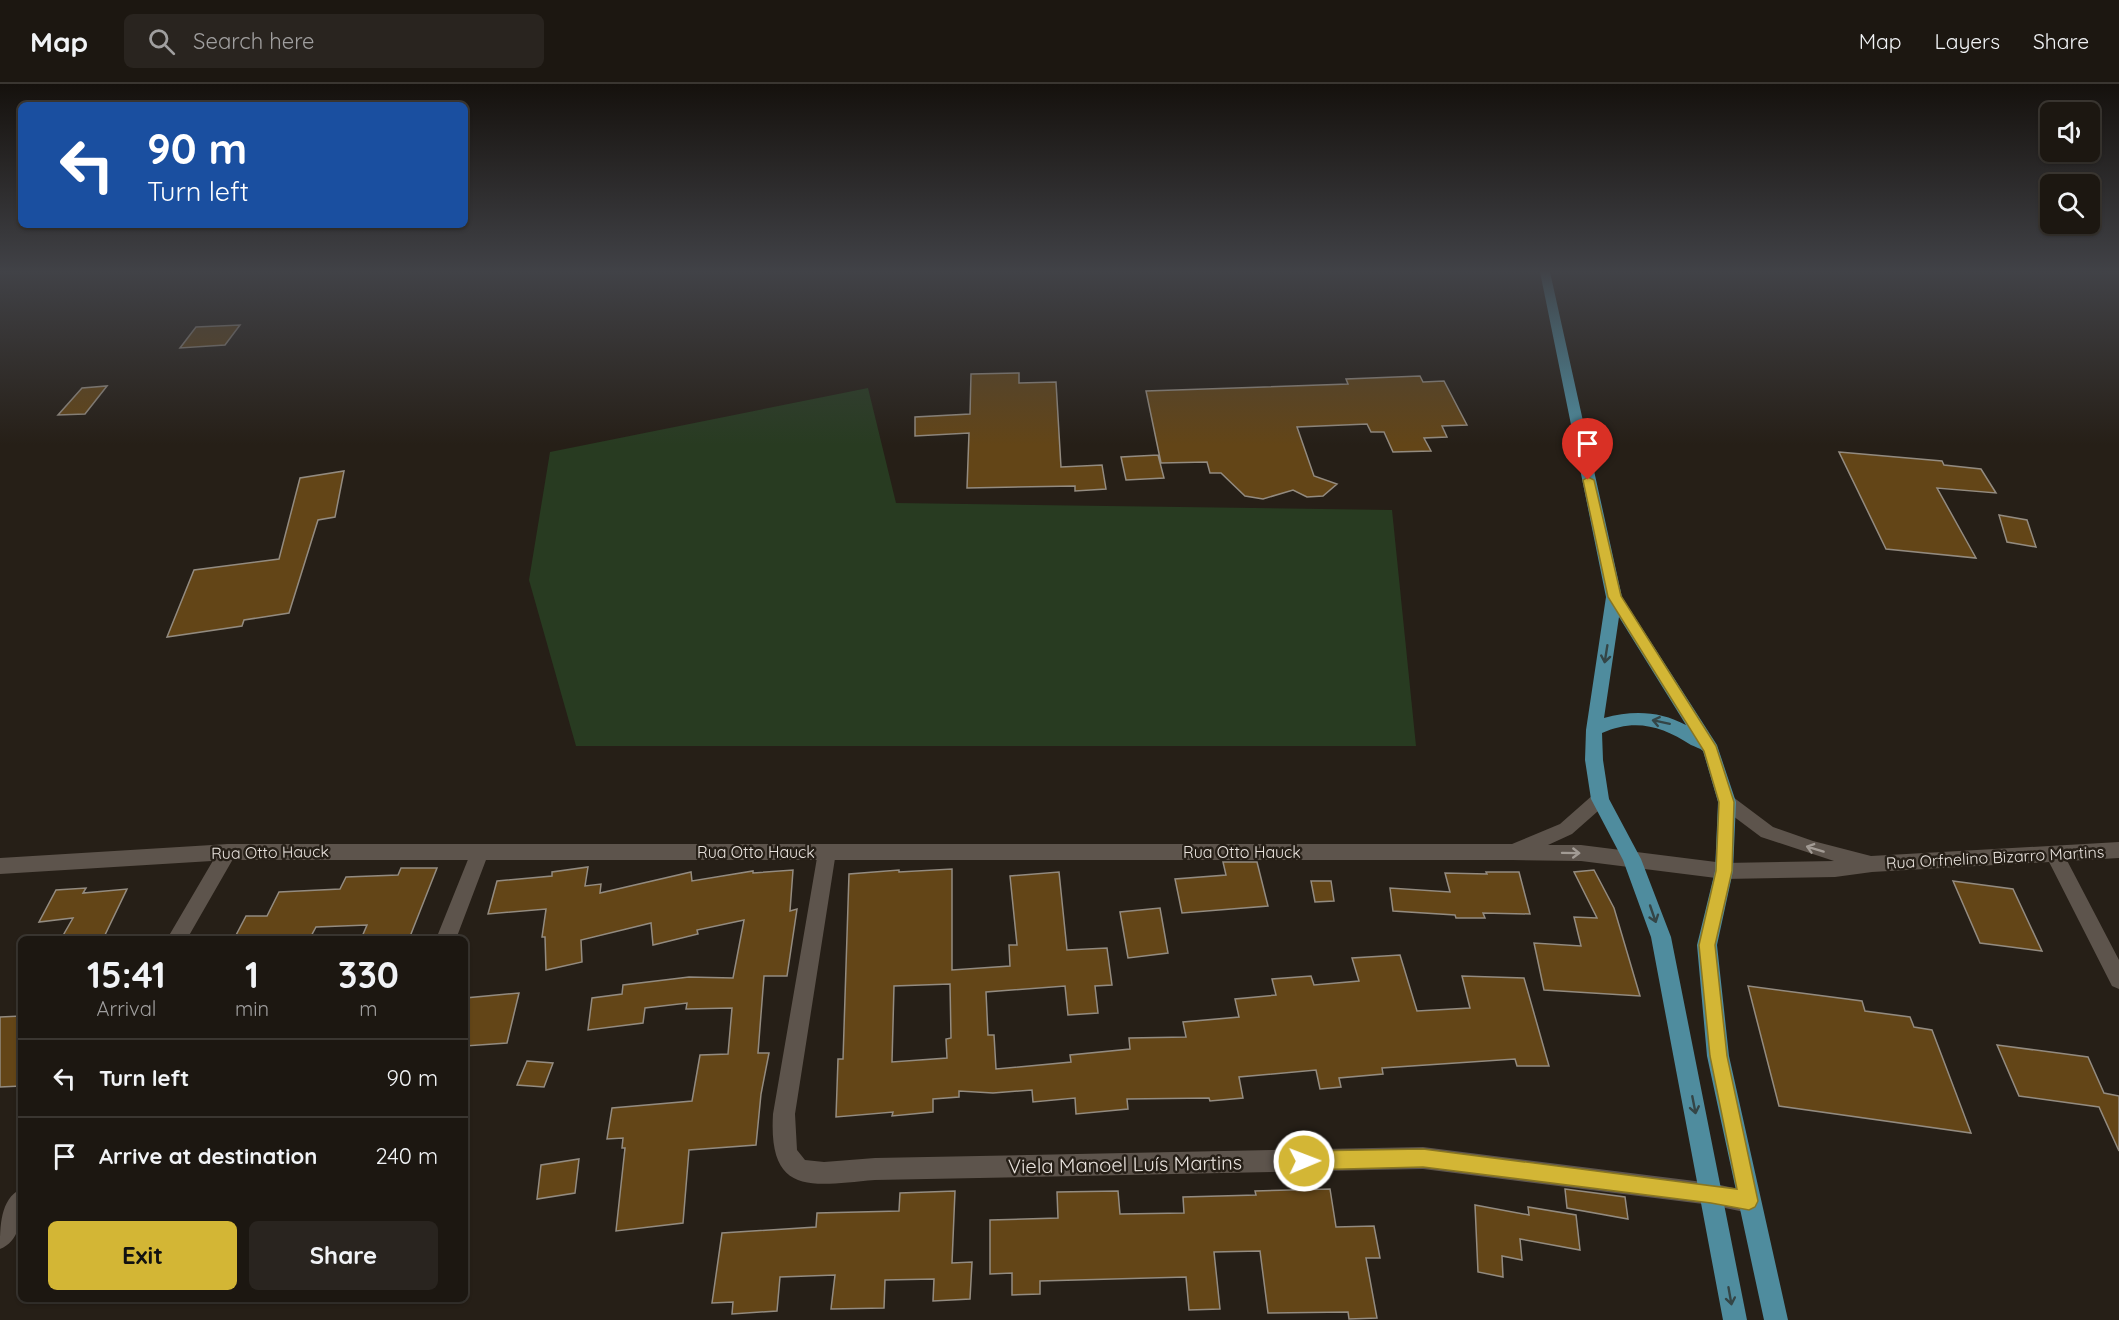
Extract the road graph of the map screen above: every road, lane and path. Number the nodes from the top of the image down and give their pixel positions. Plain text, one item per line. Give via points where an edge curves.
1 (1557, 330) edge
2 (1614, 597) junction
3 (1594, 730) junction
4 (1711, 750) junction
5 (1600, 799) junction
6 (1727, 802) junction
7 (2119, 850) edge
8 (228, 852) junction
9 (480, 852) junction
10 (827, 852) junction
11 (1512, 852) junction
12 (2054, 854) junction
13 (1632, 859) junction
14 (1872, 864) junction
15 (0, 866) edge
16 (1724, 871) junction
17 (179, 936) edge
18 (447, 936) edge
19 (2119, 980) edge
20 (1711, 1194) junction
21 (1749, 1201) junction
22 (18, 1206) edge
23 (0, 1237) edge
24 (1735, 1320) edge
25 (1776, 1320) edge

1 - 2 main road
2 -> 3 main road
2 - 4 main road
4 -> 3 main road via 1664,720 1611,721
3 - 5 main road
4 - 6 main road
5 - 11 street via 1566,829
5 - 13 main road
14 -> 6 street, Rua Orfnelino Bizarro Martins via 1767,832
6 - 16 main road
7 - 12 street, Rua Orfnelino Bizarro Martins
8 - 9 street, Rua Otto Hauck
8 - 15 street, Rua Otto Hauck
8 - 17 street
9 - 10 street, Rua Otto Hauck
9 - 18 street
10 - 11 street, Rua Otto Hauck
10 - 20 street, Viela Manoel Luís Martins via 783,1123 786,1155 797,1168 810,1173 1423,1158
11 -> 13 street, Rua Orfnelino Bizarro Martins via 1581,853
12 - 14 street, Rua Orfnelino Bizarro Martins
12 - 19 street
13 - 16 street, Rua Orfnelino Bizarro Martins
13 -> 20 main road via 1661,937
14 - 16 street, Rua Orfnelino Bizarro Martins via 1835,869
16 - 21 main road via 1707,945 1718,1056
20 - 21 street, Viela Manoel Luís Martins
20 -> 24 main road
21 - 25 main road
22 - 23 street

